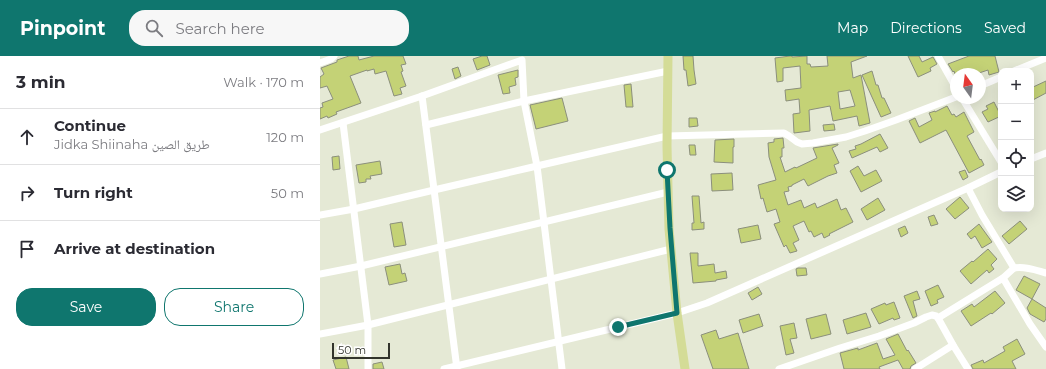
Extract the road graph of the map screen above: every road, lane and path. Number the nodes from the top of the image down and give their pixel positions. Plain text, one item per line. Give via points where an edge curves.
1 (334, 56) edge
2 (668, 56) edge
3 (938, 56) edge
4 (523, 57) edge
5 (1046, 58) edge
6 (320, 63) edge
7 (1021, 68) edge
8 (668, 71) junction
9 (950, 77) edge
10 (998, 78) edge
11 (986, 83) edge
12 (422, 96) junction
13 (950, 99) edge
14 (524, 101) junction
15 (966, 104) edge
16 (343, 122) junction
17 (426, 125) junction
18 (320, 130) edge
19 (667, 136) junction
20 (1046, 153) edge
21 (998, 157) edge
22 (1034, 158) edge
23 (536, 166) junction
24 (998, 173) edge
25 (968, 188) junction
26 (434, 190) junction
27 (668, 192) junction
28 (354, 209) junction
29 (320, 215) edge
30 (544, 222) junction
31 (442, 247) junction
32 (671, 249) junction
33 (361, 266) junction
34 (1014, 268) junction
35 (1046, 273) edge
36 (320, 274) edge
37 (1003, 278) junction
38 (551, 279) junction
39 (449, 305) junction
40 (677, 313) junction
41 (938, 318) junction
42 (368, 325) junction
43 (320, 334) edge
44 (559, 341) junction
45 (952, 345) junction
46 (1046, 347) edge
47 (457, 368) edge
48 (368, 369) edge
49 (444, 369) edge
50 (562, 369) edge
51 (685, 369) edge
52 (779, 369) edge
53 (915, 369) edge
54 (968, 369) edge

1 - 6 street
2 - 8 main road
3 - 9 street
4 - 12 street
4 - 14 street
5 - 7 street
8 - 14 street
8 - 19 main road
10 - 11 street
12 - 16 street
12 - 17 street
13 - 19 street via 865,131 813,143 802,144 784,133
14 - 17 street
14 - 23 street
15 - 21 street
16 - 18 street
16 - 28 street
17 - 26 street
19 - 23 street
19 - 27 main road
20 - 22 street
23 - 26 street
23 - 30 street
24 - 25 street
25 - 34 street
25 - 40 street via 752,284
26 - 28 street
26 - 31 street
27 - 30 street
27 - 32 main road
28 - 29 street
28 - 33 street
30 - 31 street
30 - 38 street
31 - 33 street
31 - 39 street
32 - 38 street
32 - 40 main road
33 - 36 street
33 - 42 street
34 - 35 street via 1028,268
34 - 37 street
37 - 41 street
37 - 46 street
38 - 39 street
38 - 44 street
39 - 42 street
39 - 47 street
40 - 44 street
40 - 51 main road
41 - 45 street
41 - 52 street via 932,315 879,336
42 - 43 street
42 - 48 street
44 - 47 street
44 - 50 street
45 - 53 street
45 - 54 street
47 - 49 street

